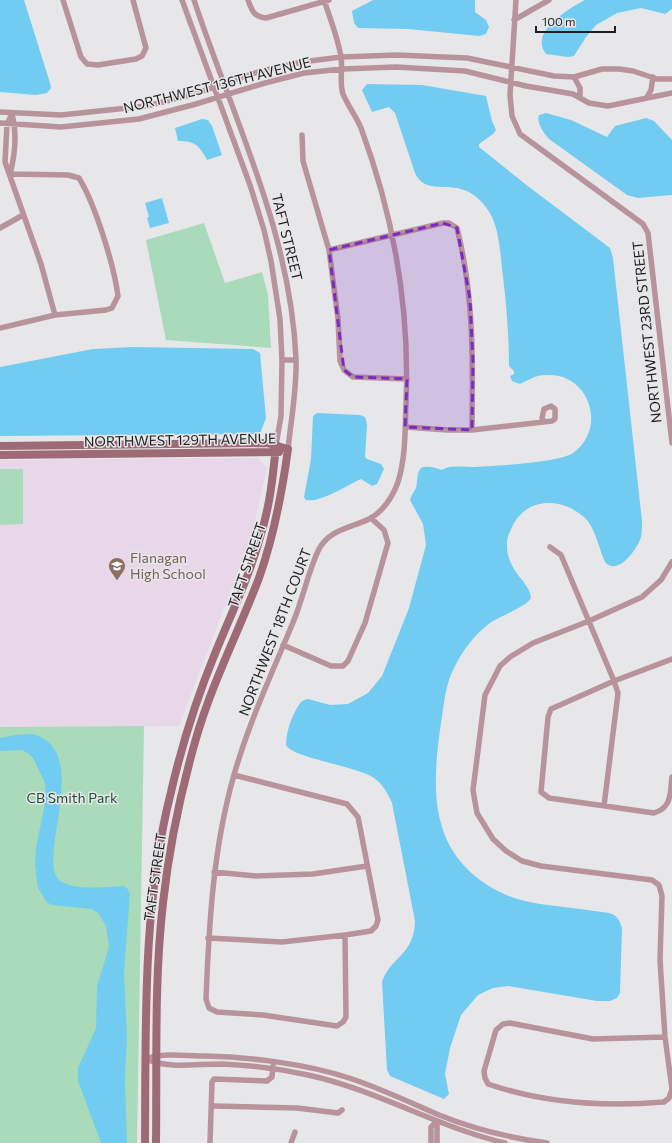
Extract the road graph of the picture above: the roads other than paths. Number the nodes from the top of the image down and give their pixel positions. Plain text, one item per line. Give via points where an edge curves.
1 (63, 0) edge
2 (133, 0) edge
3 (182, 0) edge
4 (194, 0) edge
5 (248, 0) edge
6 (326, 0) edge
7 (516, 0) edge
8 (550, 0) edge
9 (514, 20) junction
10 (341, 57) junction
11 (512, 68) junction
12 (342, 69) junction
13 (653, 77) junction
14 (574, 78) junction
15 (672, 79) edge
16 (511, 82) junction
17 (224, 84) junction
18 (215, 87) junction
19 (672, 92) edge
20 (227, 94) junction
21 (218, 97) junction
22 (647, 97) junction
23 (580, 98) junction
24 (0, 112) edge
25 (12, 114) junction
26 (0, 123) edge
27 (7, 124) junction
28 (15, 125) junction
29 (302, 135) dead end
30 (10, 174) junction
31 (260, 182) junction
32 (250, 185) junction
33 (23, 215) junction
34 (0, 228) edge
35 (393, 235) junction
36 (329, 250) junction
37 (281, 258) junction
38 (271, 261) junction
39 (55, 315) junction
40 (0, 328) edge
41 (282, 360) junction
42 (296, 360) junction
43 (407, 379) junction
44 (544, 422) dead end
45 (405, 427) junction
46 (472, 430) junction
47 (672, 443) edge
48 (0, 446) edge
49 (28, 446) junction
50 (276, 449) junction
51 (288, 449) junction
52 (0, 455) edge
53 (35, 455) junction
54 (370, 518) junction
55 (550, 547) dead end
56 (672, 562) edge
57 (236, 607) junction
58 (246, 612) junction
59 (589, 621) junction
60 (283, 645) junction
61 (672, 659) edge
62 (614, 681) junction
63 (234, 775) junction
64 (672, 777) edge
65 (604, 806) junction
66 (368, 866) junction
67 (214, 872) junction
68 (345, 936) junction
69 (208, 938) junction
70 (665, 1037) junction
71 (157, 1055) junction
72 (146, 1060) junction
73 (274, 1062) junction
74 (157, 1064) junction
75 (273, 1069) junction
76 (214, 1106) dead end
77 (342, 1110) dead end
78 (437, 1121) junction
79 (144, 1143) edge
80 (156, 1143) edge
81 (210, 1143) edge
82 (291, 1143) edge
83 (297, 1143) edge
84 (431, 1143) edge
85 (437, 1143) edge
86 (505, 1143) edge
87 (547, 1143) edge

1 - 2 street via 81,57 88,64 98,65 142,56 146,48
3 - 18 street, TAFT STREET
4 - 17 street, TAFT STREET
5 - 6 street via 253,13 259,18
6 - 10 street, NORTHWEST 18TH COURT
7 - 9 street, NORTHWEST 23RD STREET
8 - 9 street
9 - 11 street, NORTHWEST 23RD STREET
10 - 11 street, NORTHWEST 136TH AVENUE via 397,55 467,58
10 - 12 street, NORTHWEST 18TH COURT
10 - 17 street, NORTHWEST 136TH AVENUE via 261,71
11 - 14 street, NORTHWEST 136TH AVENUE
11 - 16 street, NORTHWEST 23RD STREET
12 - 16 street, NORTHWEST 136TH AVENUE via 441,69 465,71
12 - 20 street, NORTHWEST 136TH AVENUE via 304,73
12 - 35 street, NORTHWEST 18TH COURT via 342,92 359,124 379,180
13 - 14 street, NORTHWEST 136TH AVENUE via 618,69 594,71
13 - 15 street, NORTHWEST 136TH AVENUE via 657,80
13 - 22 street
14 - 23 street via 579,85
16 - 23 street, NORTHWEST 136TH AVENUE via 573,94
16 - 47 street, NORTHWEST 23RD STREET via 512,116 520,134 643,224 648,233
17 - 18 street, NORTHWEST 136TH AVENUE
17 - 20 street, TAFT STREET
18 - 21 street, TAFT STREET
18 - 25 street, NORTHWEST 136TH AVENUE via 140,107 61,115
19 - 22 street, NORTHWEST 136TH AVENUE
20 - 21 street, NORTHWEST 136TH AVENUE
20 - 31 street, TAFT STREET
21 - 28 street, NORTHWEST 136TH AVENUE via 150,116 108,123 61,127
21 - 32 street, TAFT STREET
22 - 23 street, NORTHWEST 136TH AVENUE via 608,106
24 - 25 street, NORTHWEST 136TH AVENUE
25 - 27 street
25 - 28 street
26 - 27 street, NORTHWEST 136TH AVENUE
27 - 28 street, NORTHWEST 136TH AVENUE
27 - 30 street via 5,162
28 - 30 street
29 - 36 street via 303,161
30 - 33 street
30 - 39 street via 68,174 79,178 104,242 117,285 116,304 106,310
31 - 32 street
31 - 37 street, TAFT STREET
32 - 38 street, TAFT STREET
33 - 34 street
33 - 39 street
35 - 36 street
35 - 43 street, NORTHWEST 18TH COURT via 404,296
35 - 46 street via 449,223 457,228 470,299 473,361
36 - 43 street via 338,319 340,361 353,378
37 - 38 street
37 - 42 street, TAFT STREET via 292,315
38 - 41 street, TAFT STREET via 280,320
39 - 40 street
41 - 42 street
41 - 50 street, TAFT STREET via 281,416
42 - 51 street, TAFT STREET
43 - 45 street, NORTHWEST 18TH COURT
44 - 46 street
45 - 46 street
45 - 54 street, NORTHWEST 18TH COURT via 399,479 392,496
48 - 49 street, NORTHWEST 129TH AVENUE
49 - 50 street, NORTHWEST 129TH AVENUE via 267,443
49 - 53 street
50 - 51 street, NORTHWEST 129TH AVENUE
50 - 53 street, NORTHWEST 129TH AVENUE
50 - 57 street, TAFT STREET via 272,493 262,534
51 - 58 street, TAFT STREET via 282,495 272,537
52 - 53 street, NORTHWEST 129TH AVENUE
54 - 60 street, NORTHWEST 18TH COURT via 334,532 320,548 296,617
54 - 60 street via 384,530 388,543 365,623 348,662 343,666 331,666
55 - 59 street via 561,555
56 - 59 street via 661,580 642,597
57 - 58 street
57 - 72 street, TAFT STREET via 201,689 170,793 152,901 148,948
58 - 71 street, TAFT STREET via 223,662 198,733 171,843 159,949
59 - 62 street
59 - 70 street via 533,643 500,666 485,694 473,790 477,813 493,839 522,861 541,866 652,880 659,885 662,896 660,960
60 - 63 street, NORTHWEST 18TH COURT
61 - 62 street
62 - 65 street via 618,693
62 - 65 street via 551,709 548,717 541,792 549,798
63 - 66 street via 348,804 358,816
63 - 67 street, NORTHWEST 18TH COURT
64 - 65 street via 670,801 664,810 654,813
66 - 67 street via 313,874 256,876
66 - 68 street via 378,920 371,930
67 - 69 street, NORTHWEST 18TH COURT
68 - 69 street via 282,942
68 - 69 street, NORTHWEST 18TH COURT via 347,1011 344,1022 337,1026 278,1017 217,1012 209,1008 206,999
70 - 70 street via 672,1089 669,1098 664,1102 583,1103 500,1088 488,1084 484,1078 496,1030 503,1024 510,1023 593,1039
71 - 72 street
71 - 73 street
71 - 74 street, TAFT STREET
72 - 74 street
72 - 79 street, TAFT STREET
73 - 75 street
73 - 87 street via 347,1077 471,1126 503,1136
74 - 75 street via 222,1064
74 - 80 street, TAFT STREET
75 - 78 street via 350,1086
75 - 81 street via 272,1077 267,1081 214,1079
76 - 77 street via 298,1108 338,1113
78 - 84 street via 431,1127
78 - 85 street
78 - 86 street
82 - 83 street via 295,1132

